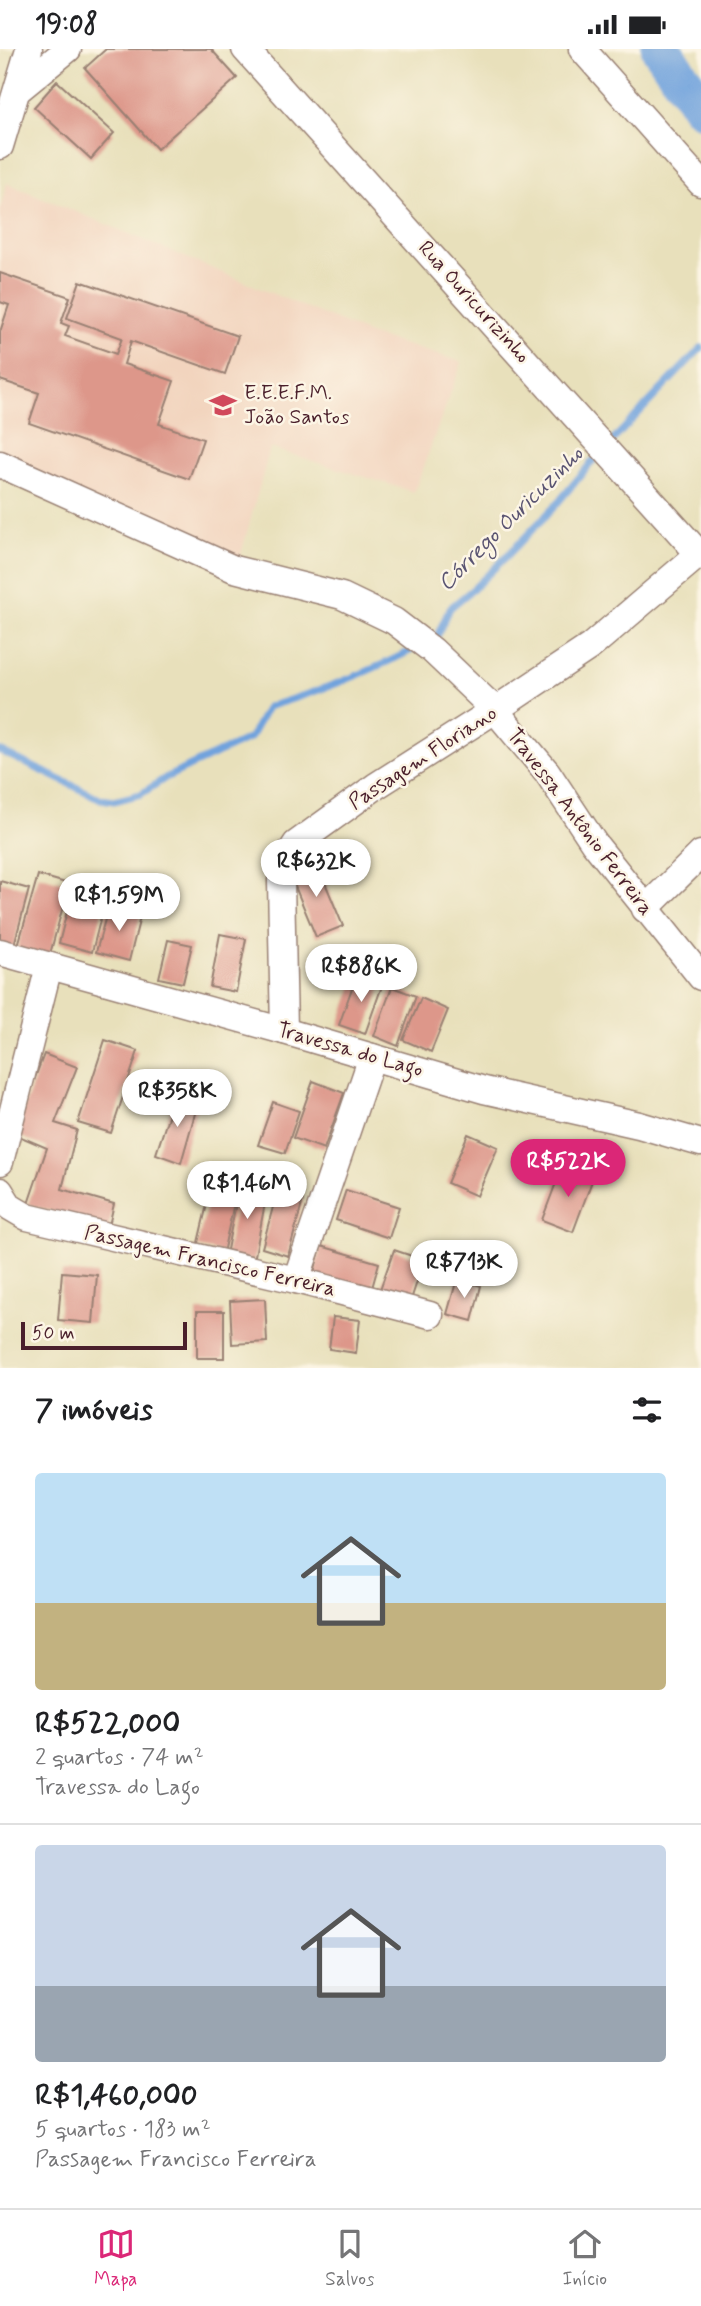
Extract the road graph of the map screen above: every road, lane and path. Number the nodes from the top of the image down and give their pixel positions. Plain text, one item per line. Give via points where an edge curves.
1 (29, 49) edge
2 (68, 49) edge
3 (245, 49) edge
4 (582, 49) edge
5 (18, 90) junction
6 (0, 146) edge
7 (701, 183) edge
8 (0, 464) edge
9 (700, 555) edge
10 (495, 710) junction
11 (701, 855) edge
12 (645, 909) junction
13 (0, 952) edge
14 (49, 966) junction
15 (701, 977) edge
16 (284, 1031) junction
17 (372, 1057) junction
18 (701, 1143) edge
19 (0, 1162) edge
20 (0, 1192) edge
21 (296, 1280) junction
22 (430, 1315) dead end

1 - 5 street
2 - 5 street
3 - 9 street, Rua Ouricurizinho
4 - 7 street
5 - 6 street
8 - 10 street, Travessa Antônio Ferreira via 234,569 342,596 394,621
9 - 10 street, Passagem Floriano via 591,646
10 - 12 street, Travessa Antônio Ferreira via 547,772
10 - 16 street, Passagem Floriano via 296,844 281,881
11 - 12 street
12 - 15 street, Travessa Antônio Ferreira
13 - 14 street, Travessa do Lago
14 - 16 street, Travessa do Lago
14 - 19 street
16 - 17 street, Travessa do Lago
17 - 18 street, Travessa do Lago via 484,1090
17 - 21 street
20 - 21 street, Passagem Francisco Ferreira via 10,1207 27,1217
21 - 22 street, Passagem Francisco Ferreira

